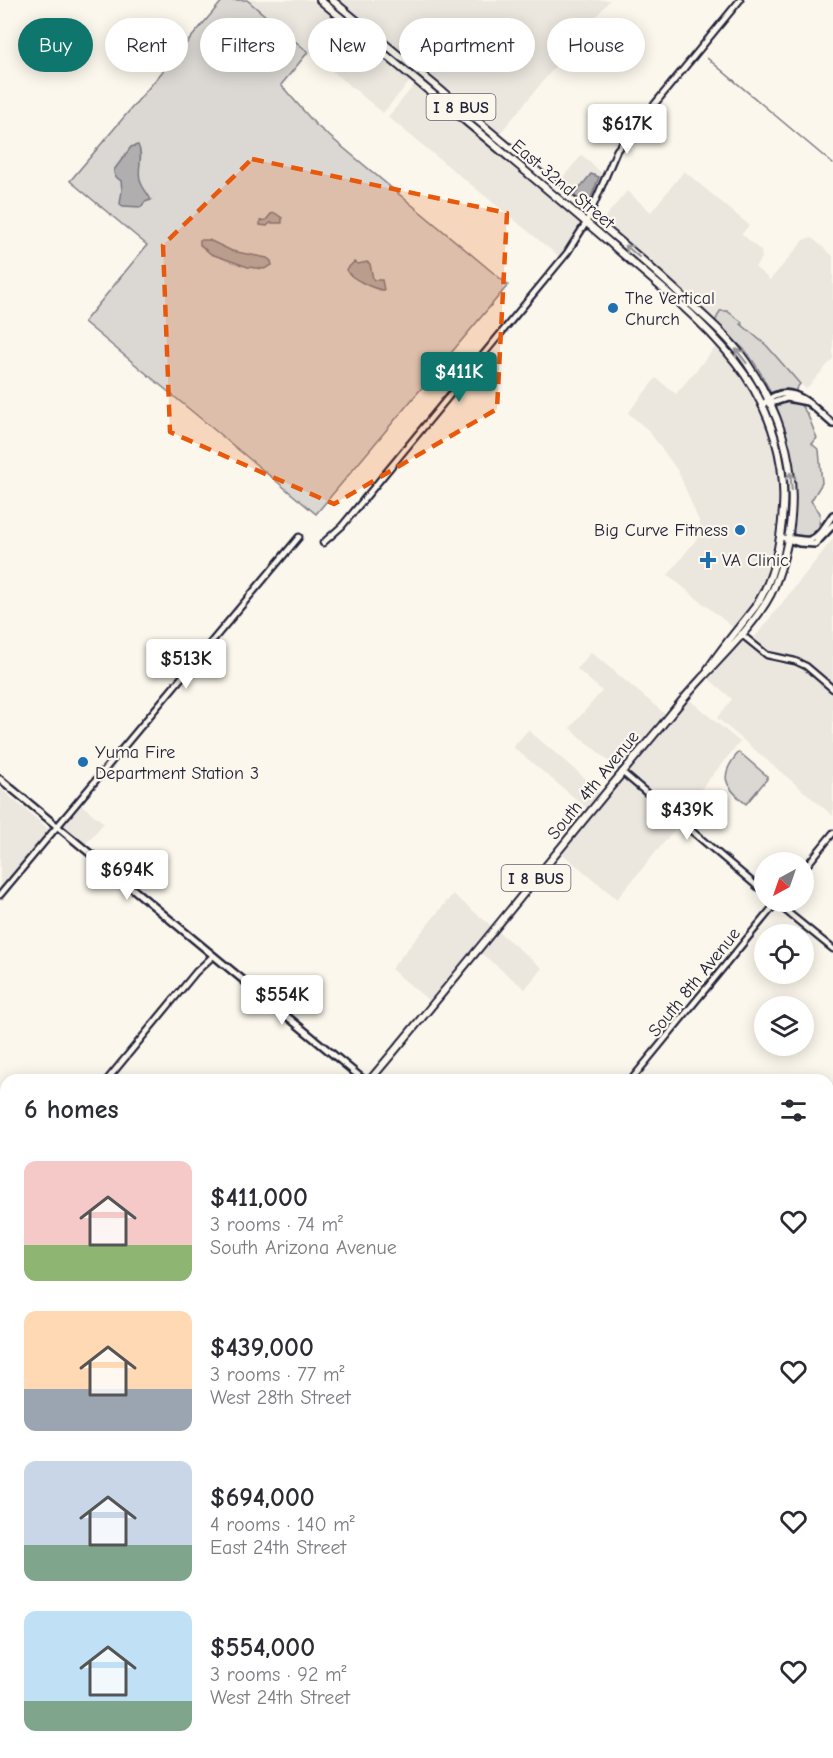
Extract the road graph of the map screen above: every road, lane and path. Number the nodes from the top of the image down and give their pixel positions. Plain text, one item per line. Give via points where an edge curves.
1 (320, 0) edge
2 (332, 0) edge
3 (740, 0) edge
4 (590, 215) junction
5 (586, 223) junction
6 (652, 268) junction
7 (647, 276) junction
8 (770, 401) junction
9 (762, 405) junction
10 (833, 424) edge
11 (833, 515) edge
12 (833, 525) edge
13 (299, 537) dead end
14 (780, 537) junction
15 (789, 539) junction
16 (323, 543) dead end
17 (738, 632) junction
18 (833, 689) edge
19 (622, 772) junction
20 (0, 779) edge
21 (57, 827) junction
22 (833, 833) edge
23 (814, 857) edge
24 (754, 884) edge
25 (0, 895) edge
26 (768, 912) edge
27 (788, 912) edge
28 (833, 950) edge
29 (213, 956) junction
30 (112, 1074) edge
31 (357, 1074) edge
32 (375, 1074) edge
33 (636, 1074) edge

1 - 5 main road, East 32nd Street / I 8 BUS
2 - 4 main road, East 32nd Street / I 8 BUS
3 - 4 street via 618,148
4 - 5 street
6 -> 4 main road, East 32nd Street / I 8 BUS
5 - 7 main road, East 32nd Street / I 8 BUS
5 - 16 street via 567,254 342,526
6 - 7 main road
8 -> 6 main road, East 32nd Street / I 8 BUS via 742,356
7 - 9 main road, East 32nd Street / I 8 BUS via 729,354
8 - 9 main road
8 - 10 main road via 787,398 807,402
15 -> 8 main road, South 4th Avenue via 791,478 785,441
9 - 14 main road, South 4th Avenue via 783,474
11 - 15 main road via 814,537
12 - 15 main road via 814,544
13 - 21 street
14 - 15 main road
14 - 17 main road, South 4th Avenue / I 8 BUS via 769,583
15 - 17 main road, South 4th Avenue / I 8 BUS via 772,591
17 - 18 street via 767,655 806,666
17 - 19 main road, South 4th Avenue / I 8 BUS
19 - 24 street
19 - 32 main road, South 4th Avenue / I 8 BUS
20 - 21 main road
21 - 25 street
21 - 29 main road
22 - 23 street
26 - 33 street, South 8th Avenue
27 - 28 street
29 - 30 street
29 - 31 main road

